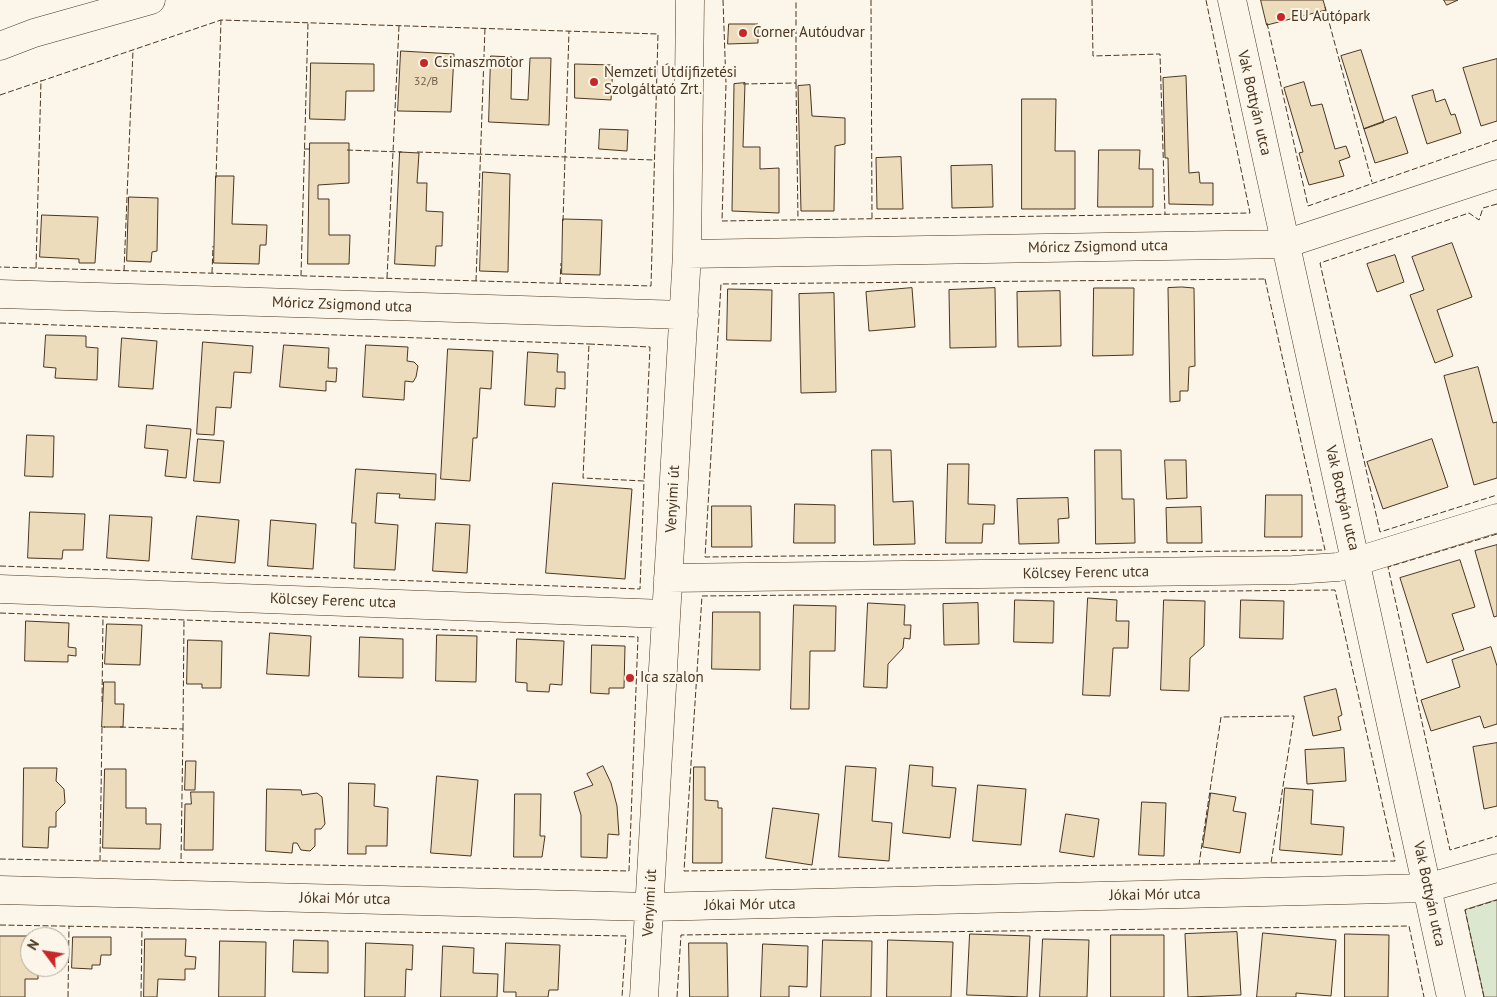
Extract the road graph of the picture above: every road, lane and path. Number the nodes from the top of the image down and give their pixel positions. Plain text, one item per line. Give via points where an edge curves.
1 (151, 0) edge
2 (690, 0) edge
3 (1232, 0) edge
4 (0, 46) edge
5 (1497, 174) edge
6 (1285, 244) junction
7 (687, 254) junction
8 (0, 294) edge
9 (684, 315) junction
10 (1497, 518) edge
11 (1356, 562) junction
12 (668, 578) junction
13 (0, 589) edge
14 (666, 614) junction
15 (1497, 868) edge
16 (1427, 888) junction
17 (0, 890) edge
18 (650, 907) junction
19 (644, 997) edge
20 (1451, 997) edge

1 - 4 street
2 - 7 street, Venyimi út
3 - 6 street, Vak Bottyán utca
5 - 6 street, Móricz Zsigmond utca
6 - 7 street, Móricz Zsigmond utca
6 - 11 street, Vak Bottyán utca
7 - 9 street, Venyimi út
8 - 9 street, Móricz Zsigmond utca
9 - 12 street, Venyimi út
10 - 11 street, Kölcsey Ferenc utca
11 - 12 street, Kölcsey Ferenc utca via 1338,568 1293,570
11 - 16 street, Vak Bottyán utca
12 - 14 street, Venyimi út
13 - 14 street, Kölcsey Ferenc utca
14 - 18 street, Venyimi út
15 - 16 street, Jókai Mór utca
16 - 18 street, Jókai Mór utca
16 - 20 street, Vak Bottyán utca
17 - 18 street, Jókai Mór utca
18 - 19 street, Venyimi út

